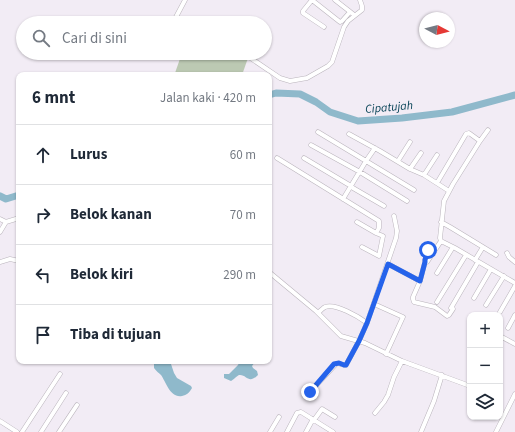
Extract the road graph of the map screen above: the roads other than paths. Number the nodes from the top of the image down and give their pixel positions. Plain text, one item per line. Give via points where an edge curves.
1 (185, 0) edge
2 (335, 0) edge
3 (360, 0) edge
4 (177, 16) edge
5 (324, 26) dead end
6 (254, 60) edge
7 (488, 130) dead end
8 (318, 132) dead end
9 (349, 134) dead end
10 (480, 141) junction
11 (410, 142) dead end
12 (311, 145) dead end
13 (375, 148) junction
14 (421, 153) dead end
15 (437, 155) dead end
16 (277, 158) dead end
17 (304, 158) dead end
18 (366, 161) junction
19 (398, 161) junction
20 (410, 169) junction
21 (360, 172) junction
22 (424, 175) junction
23 (437, 183) junction
24 (351, 186) junction
25 (414, 190) dead end
26 (449, 191) junction
27 (343, 199) junction
28 (407, 201) dead end
29 (384, 206) dead end
30 (394, 216) dead end
31 (16, 219) edge
32 (0, 220) edge
33 (6, 222) junction
34 (357, 222) dead end
35 (441, 222) junction
36 (0, 232) edge
37 (376, 233) junction
38 (441, 241) junction
39 (362, 247) dead end
40 (454, 247) junction
41 (483, 247) junction
42 (507, 253) dead end
43 (466, 254) junction
44 (496, 255) dead end
45 (16, 260) edge
46 (477, 261) junction
47 (0, 262) edge
48 (515, 262) edge
49 (388, 264) junction
50 (491, 269) junction
51 (438, 273) dead end
52 (272, 275) edge
53 (504, 276) junction
54 (420, 281) junction
55 (515, 284) edge
56 (474, 298) dead end
57 (437, 302) dead end
58 (374, 304) junction
59 (486, 305) dead end
60 (500, 312) dead end
61 (318, 313) junction
62 (515, 315) edge
63 (367, 323) junction
64 (508, 328) dead end
65 (503, 338) edge
66 (359, 341) junction
67 (515, 344) edge
68 (386, 354) junction
69 (402, 361) junction
70 (60, 374) dead end
71 (442, 375) junction
72 (467, 385) edge
73 (310, 392) dead end
74 (66, 393) dead end
75 (515, 394) edge
76 (77, 405) dead end
77 (375, 413) dead end
78 (279, 417) dead end
79 (335, 417) dead end
80 (314, 420) junction
81 (0, 421) edge
82 (326, 430) edge
83 (18, 432) edge
84 (22, 432) edge
85 (41, 432) edge
86 (59, 432) edge
87 (270, 432) edge
88 (287, 432) edge
89 (306, 432) edge
90 (333, 432) edge
91 (421, 432) edge
92 (496, 432) edge

1 - 4 street
2 - 5 street via 352,13 340,22 312,0 303,11
3 - 6 street via 362,10 344,27 332,62 307,78 287,81
7 - 10 street
8 - 18 street
9 - 13 street
10 - 23 street via 469,133 466,134
10 - 26 street
11 - 19 street
12 - 21 street
13 - 18 street
13 - 19 street
14 - 20 street
15 - 22 street
16 - 27 street
17 - 24 street
18 - 21 street
18 - 25 street
19 - 20 street
20 - 22 street
21 - 24 street
21 - 28 street
22 - 23 street
23 - 26 street
24 - 27 street
24 - 29 street
26 - 35 street via 444,201
27 - 37 street via 379,221
30 - 49 street via 397,235
31 - 33 street
32 - 33 street
33 - 36 street
34 - 37 street
35 - 38 street
35 - 41 street
37 - 39 street via 383,236 379,256
38 - 40 street
38 - 54 street via 425,262
40 - 43 street
40 - 51 street
41 - 44 street
41 - 46 street
42 - 48 street
43 - 46 street
43 - 57 street
45 - 47 street
46 - 50 street
46 - 54 street via 447,316 435,307 414,302 413,297
49 - 54 street
49 - 58 street
50 - 53 street
50 - 56 street
52 - 61 street
53 - 55 street
53 - 59 street
55 - 60 street
58 - 63 street
58 - 68 street via 403,317
61 - 63 street via 326,306 330,306 346,310
61 - 66 street via 341,336
62 - 64 street
63 - 66 street
65 - 67 street
66 - 68 street
66 - 73 street via 346,365 334,364
68 - 69 street
69 - 71 street
69 - 77 street via 388,395
70 - 84 street
71 - 72 street
71 - 91 street
74 - 85 street
75 - 92 street
76 - 86 street
78 - 87 street
79 - 80 street via 322,409
80 - 82 street
80 - 88 street via 298,412
80 - 89 street
81 - 83 street
82 - 90 street

